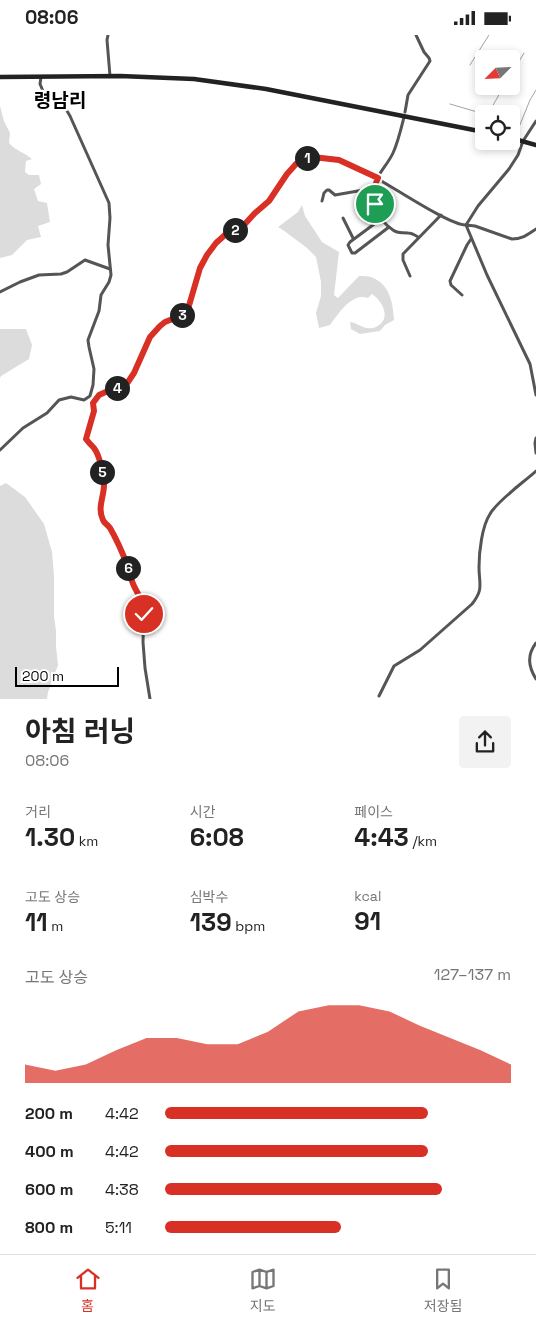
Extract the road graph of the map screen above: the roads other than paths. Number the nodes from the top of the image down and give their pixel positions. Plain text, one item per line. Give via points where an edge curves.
1 (108, 35) edge
2 (416, 35) edge
3 (110, 76) junction
4 (0, 77) edge
5 (41, 77) junction
6 (405, 114) junction
7 (536, 121) edge
8 (475, 130) edge
9 (520, 140) edge
10 (523, 141) junction
11 (536, 145) edge
12 (378, 178) junction
13 (375, 189) junction
14 (322, 201) dead end
15 (441, 215) junction
16 (343, 218) dead end
17 (382, 219) junction
18 (466, 225) junction
19 (389, 227) junction
20 (536, 229) edge
21 (418, 237) junction
22 (353, 238) junction
23 (471, 239) junction
24 (110, 269) junction
25 (410, 276) dead end
26 (0, 292) edge
27 (462, 295) dead end
28 (536, 395) edge
29 (536, 437) edge
30 (0, 450) edge
31 (536, 453) edge
32 (536, 471) edge
33 (536, 643) edge
34 (536, 679) edge
35 (379, 697) dead end
36 (150, 699) edge

1 - 3 street
2 - 6 street via 430,61 408,95
3 - 5 main road
3 - 6 main road via 223,82
4 - 5 main road
5 - 24 street via 42,91 64,105 70,116 109,203
6 - 8 main road
6 - 12 street via 396,148
7 - 10 street
9 - 10 main road
10 - 11 main road
10 - 18 street via 509,169
12 - 13 street
12 - 15 street
12 - 36 street via 339,160 313,157 296,164 269,201 244,225 216,243 200,268 188,309 165,322 150,337 128,382 99,395 93,403 94,411 86,439 102,469 104,485 100,507 103,520 114,536 144,606 143,642
13 - 14 street via 335,195 327,190
13 - 17 street via 376,210
15 - 18 street
15 - 21 street
16 - 22 street
17 - 19 street
17 - 22 street
18 - 20 street via 512,239 526,237
18 - 23 street
19 - 21 street via 397,233
19 - 22 street via 355,253 348,245
21 - 25 street via 403,254
23 - 27 street via 450,281
23 - 28 street via 530,364
24 - 26 street via 85,260 61,275 38,275
24 - 30 street via 110,282 101,295 99,311 88,340 94,369 90,396 84,400 71,397 59,400 47,413 22,428
29 - 31 street
32 - 35 street via 489,515 482,539 479,596 420,650 394,666
33 - 34 street via 529,661

